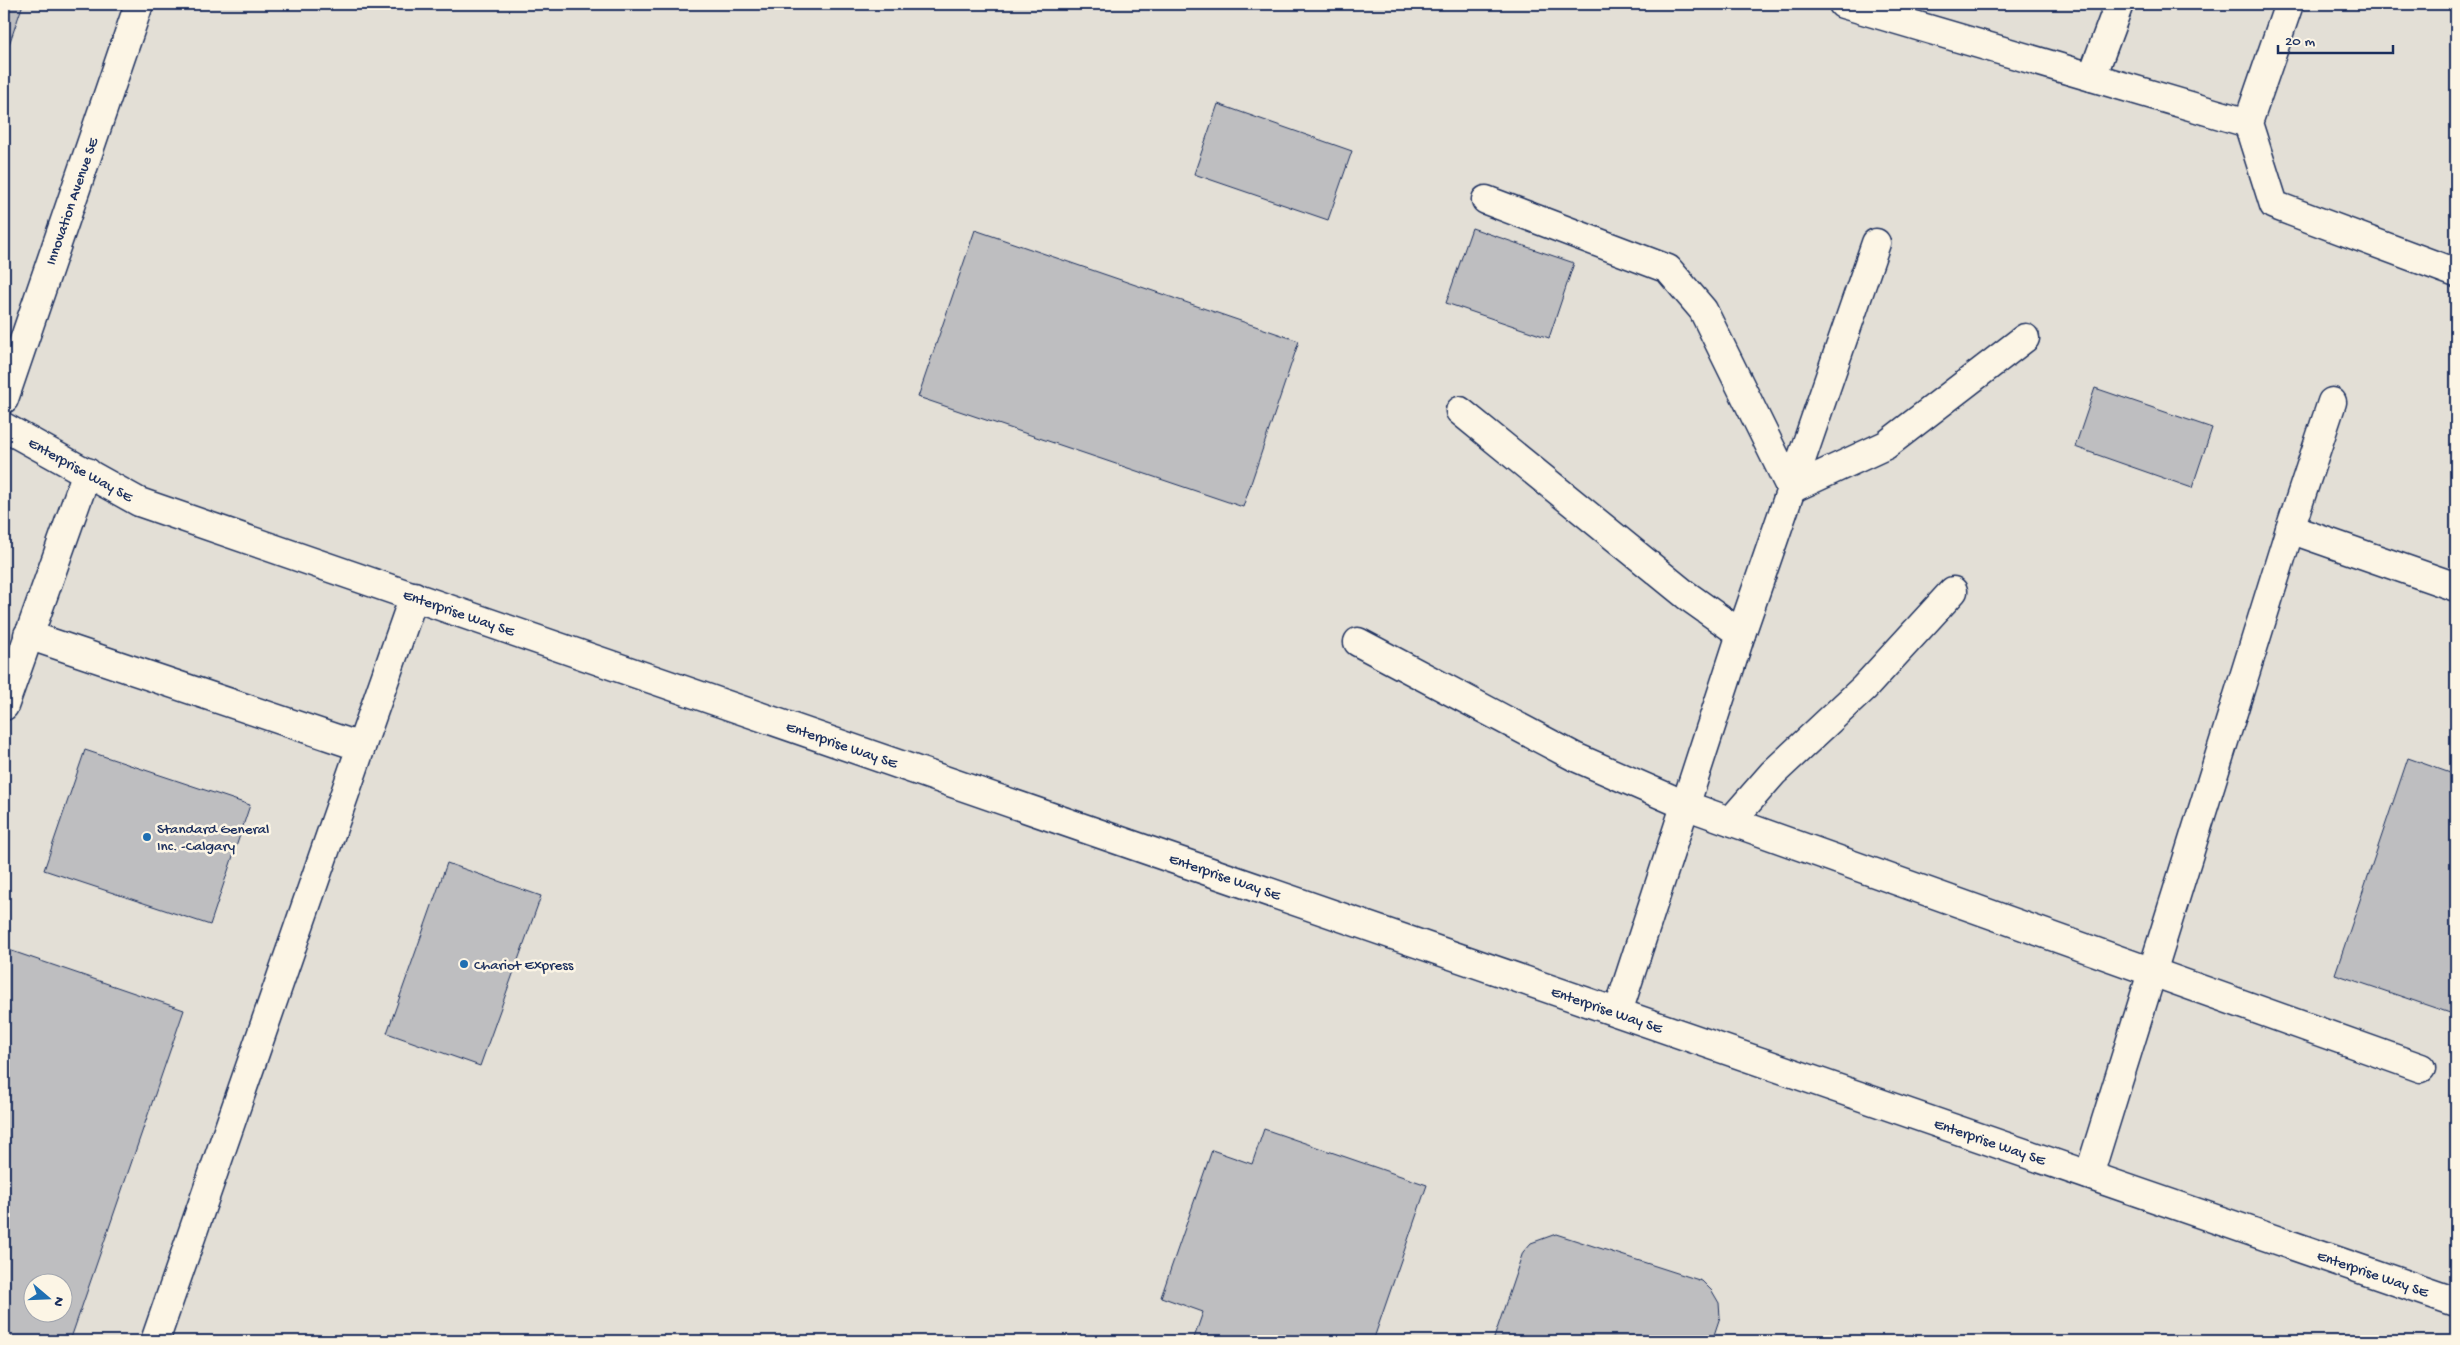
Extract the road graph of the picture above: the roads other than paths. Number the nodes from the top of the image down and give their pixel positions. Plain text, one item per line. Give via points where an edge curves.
1 (139, 4) edge
2 (1843, 4) edge
3 (2119, 4) edge
4 (2289, 4) edge
5 (2092, 77) junction
6 (2248, 123) junction
7 (1486, 200) dead end
8 (1876, 243) dead end
9 (2456, 272) edge
10 (2025, 338) dead end
11 (4, 399) edge
12 (2332, 402) dead end
13 (1460, 411) dead end
14 (4, 427) edge
15 (87, 472) junction
16 (1791, 489) junction
17 (2290, 529) junction
18 (2456, 587) edge
19 (1953, 591) dead end
20 (414, 596) junction
21 (1740, 634) junction
22 (28, 635) junction
23 (1358, 642) dead end
24 (4, 706) edge
25 (361, 747) junction
26 (1685, 805) junction
27 (1731, 821) junction
28 (2153, 972) junction
29 (1618, 1012) junction
30 (2421, 1068) dead end
31 (2089, 1175) junction
32 (2456, 1302) edge
33 (155, 1341) edge

1 - 11 street, Innovation Avenue SE
2 - 5 street
3 - 5 street
4 - 6 street
5 - 6 street
6 - 9 street via 2274,205
7 - 16 street via 1668,269 1703,310
8 - 16 street
10 - 16 street via 1886,445
12 - 17 street
13 - 21 street via 1678,590
14 - 15 street, Enterprise Way SE
15 - 20 street, Enterprise Way SE via 140,502
15 - 22 street
16 - 21 street
17 - 18 street
17 - 28 street
19 - 27 street via 1864,688 1773,773
20 - 25 street
20 - 29 street, Enterprise Way SE
21 - 26 street
22 - 24 street
22 - 25 street
23 - 26 street via 1575,757
25 - 33 street
26 - 27 street
26 - 29 street
27 - 28 street
28 - 30 street
28 - 31 street
29 - 31 street, Enterprise Way SE
31 - 32 street, Enterprise Way SE

